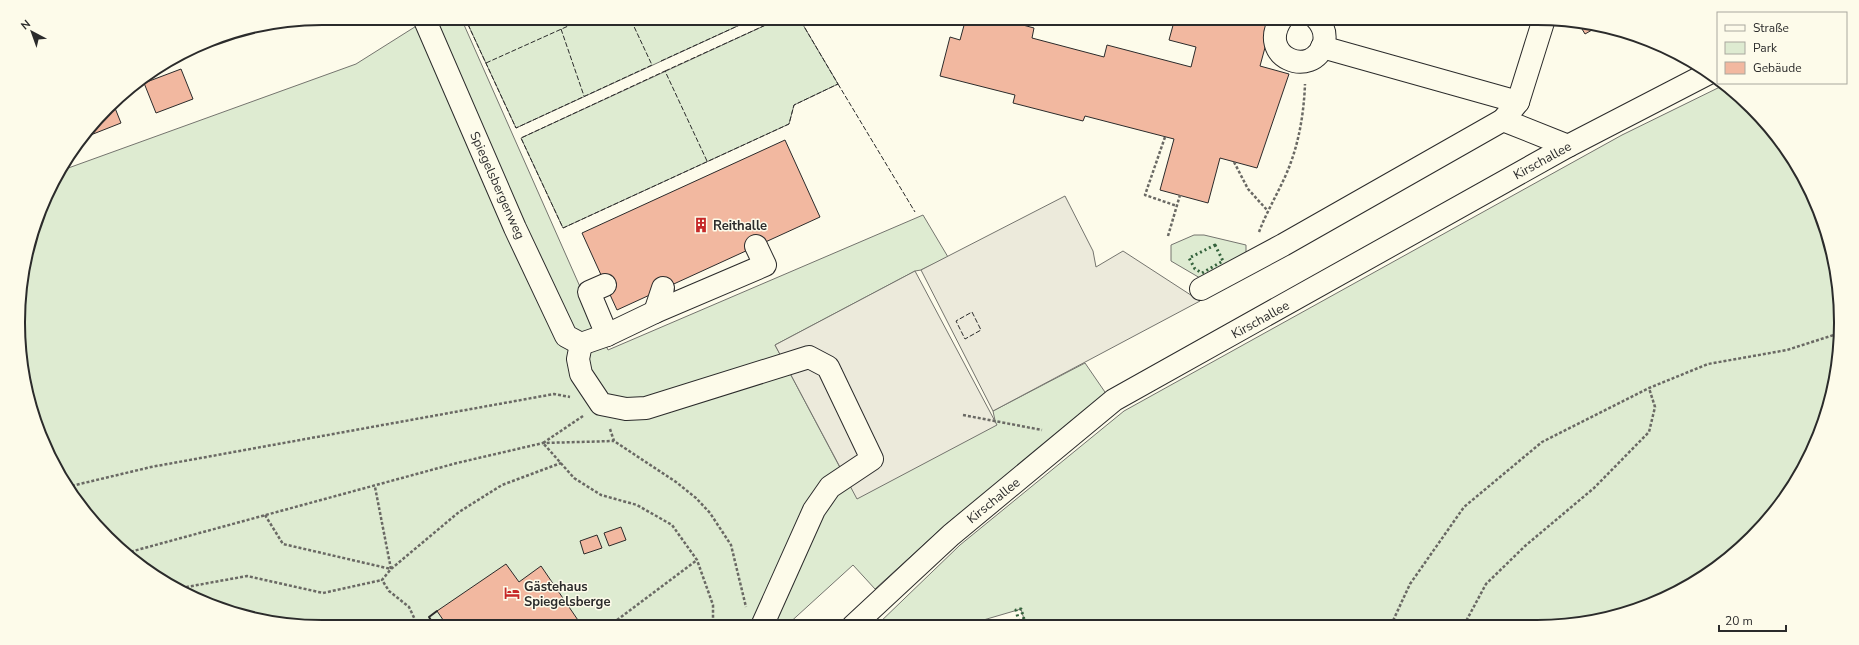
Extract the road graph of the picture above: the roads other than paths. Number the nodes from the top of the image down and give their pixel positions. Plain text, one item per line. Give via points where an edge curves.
1 (427, 25) edge
2 (1277, 25) edge
3 (1321, 25) edge
4 (1542, 25) edge
5 (1322, 47) junction
6 (1703, 76) edge
7 (1518, 102) junction
8 (1503, 120) junction
9 (1568, 146) junction
10 (756, 246) dead end
11 (606, 285) dead end
12 (663, 288) dead end
13 (1200, 289) dead end
14 (655, 312) junction
15 (607, 335) junction
16 (582, 344) junction
17 (754, 619) edge
18 (859, 620) edge

1 - 16 street, Spiegelsbergenweg via 566,336
2 - 5 street via 1275,42 1284,57 1292,61 1301,62 1314,58
3 - 5 street via 1325,39
4 - 7 street
5 - 7 street
6 - 9 street, Kirschallee
7 - 8 street
8 - 9 street
8 - 13 street via 1283,245
9 - 18 street, Kirschallee via 1114,400 951,535
10 - 14 street via 765,265
11 - 15 street via 589,292
12 - 14 street
14 - 15 street
15 - 16 street
16 - 17 street via 578,359 581,374 602,404 626,409 646,408 809,357 828,367 872,459 830,487 814,510

